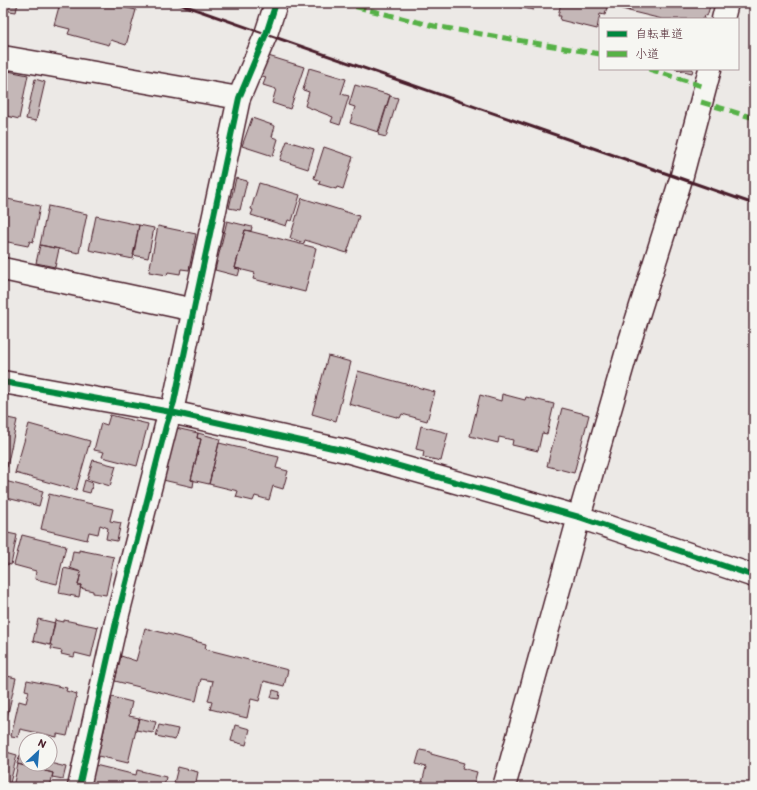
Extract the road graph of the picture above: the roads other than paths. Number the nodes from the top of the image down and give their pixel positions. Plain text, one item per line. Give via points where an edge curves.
1 (276, 3) edge
2 (728, 3) edge
3 (723, 18) edge
4 (3, 57) edge
5 (710, 70) edge
6 (239, 98) junction
7 (3, 270) edge
8 (194, 310) junction
9 (3, 382) edge
10 (171, 412) junction
11 (579, 517) junction
12 (754, 576) edge
13 (79, 787) edge
14 (504, 787) edge

1 - 6 street
2 - 3 street
4 - 6 street
5 - 11 street via 681,179 629,344
6 - 8 street
7 - 8 street
8 - 10 street
9 - 10 street
10 - 11 street via 346,451
10 - 13 street via 116,622
11 - 12 street
11 - 14 street

